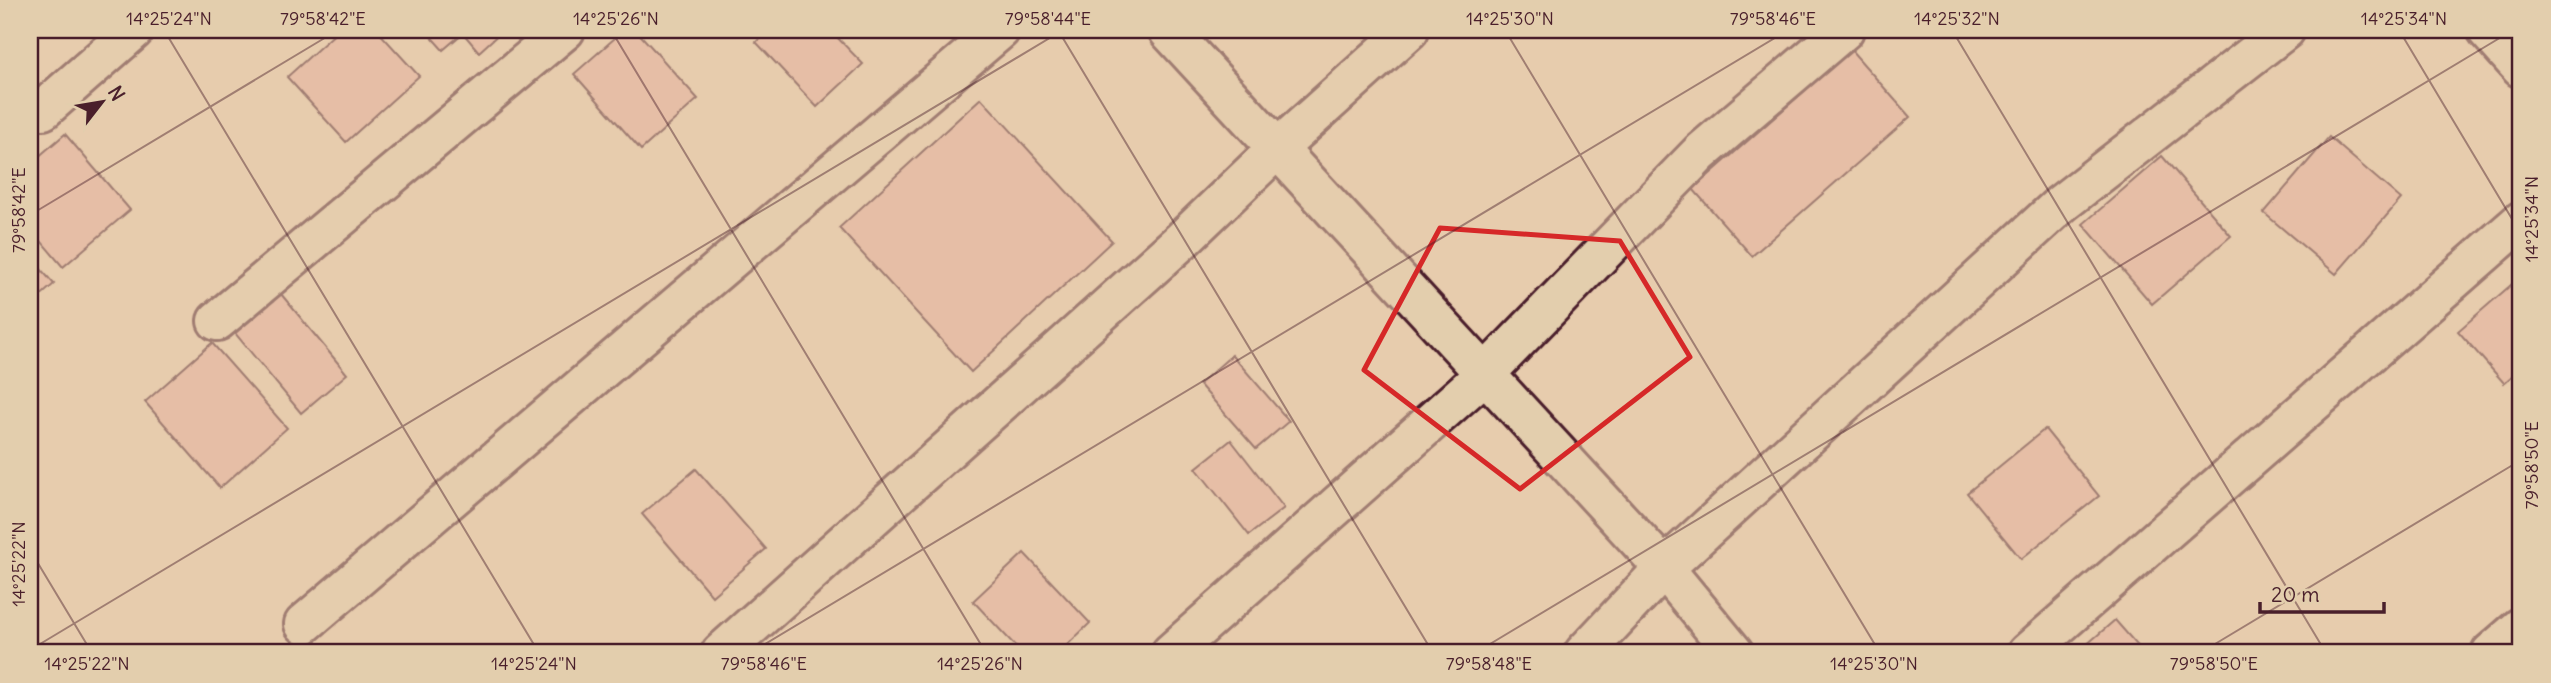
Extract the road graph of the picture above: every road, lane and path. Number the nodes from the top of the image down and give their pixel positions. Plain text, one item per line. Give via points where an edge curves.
1 (134, 30) edge
2 (565, 30) edge
3 (1000, 30) edge
4 (1168, 30) edge
5 (1409, 30) edge
6 (1844, 30) edge
7 (2285, 30) edge
8 (2487, 30) edge
9 (2521, 68) edge
10 (43, 110) dead end
11 (1278, 148) junction
12 (2521, 221) edge
13 (217, 321) dead end
14 (1485, 374) junction
15 (1664, 568) junction
16 (304, 624) dead end
17 (2521, 627) edge
18 (722, 653) edge
19 (1171, 653) edge
20 (1584, 653) edge
21 (1734, 653) edge
22 (2027, 653) edge
23 (2491, 653) edge

1 - 10 street
2 - 13 street
3 - 16 street
4 - 11 street
5 - 11 street
6 - 14 street via 1700,153
7 - 15 street via 2062,204
8 - 9 street
11 - 14 street
11 - 18 street via 1180,242
12 - 22 street
14 - 15 street
14 - 19 street
15 - 20 street
15 - 21 street
17 - 23 street

